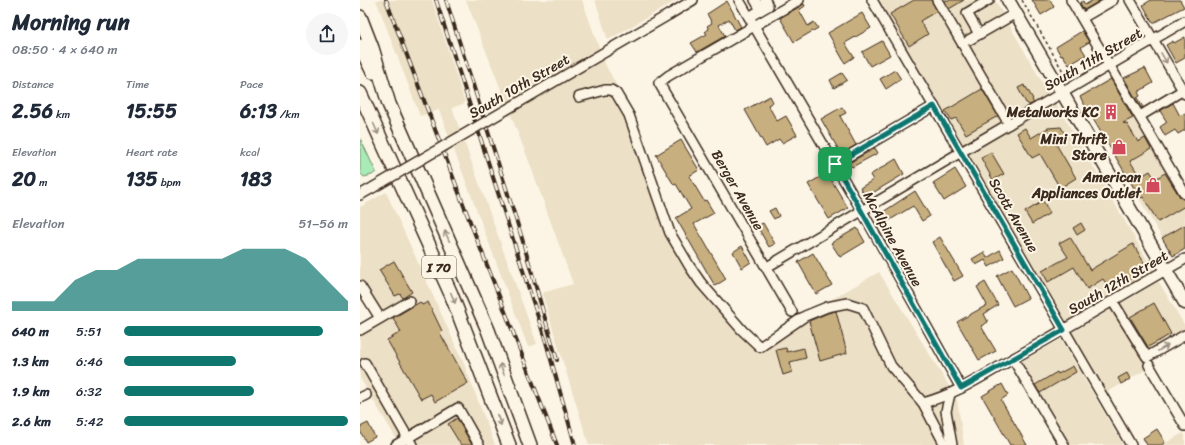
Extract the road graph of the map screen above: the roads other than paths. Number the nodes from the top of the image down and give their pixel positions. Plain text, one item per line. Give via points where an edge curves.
1 (693, 0) edge
2 (739, 0) edge
3 (754, 0) edge
4 (764, 0) edge
5 (799, 0) edge
6 (872, 0) edge
7 (937, 0) edge
8 (989, 0) edge
9 (1008, 0) edge
10 (1071, 0) edge
11 (1113, 0) edge
12 (1130, 0) edge
13 (760, 10) junction
14 (1016, 13) junction
15 (360, 17) edge
16 (749, 17) junction
17 (1082, 18) junction
18 (1185, 21) edge
19 (754, 26) junction
20 (979, 34) junction
21 (969, 40) dead end
22 (1153, 40) junction
23 (360, 46) edge
24 (1110, 65) junction
25 (1184, 91) edge
26 (360, 93) edge
27 (1062, 93) junction
28 (579, 97) dead end
29 (389, 104) junction
30 (934, 106) junction
31 (1140, 116) junction
32 (1009, 124) junction
33 (961, 152) junction
34 (835, 164) junction
35 (361, 192) edge
36 (1185, 194) edge
37 (862, 211) junction
38 (1185, 259) edge
39 (767, 267) junction
40 (1166, 270) junction
41 (360, 286) edge
42 (410, 301) dead end
43 (1113, 302) junction
44 (1185, 303) edge
45 (792, 312) dead end
46 (380, 318) junction
47 (360, 330) edge
48 (1064, 330) junction
49 (1182, 337) edge
50 (1013, 359) junction
51 (1148, 361) junction
52 (365, 363) dead end
53 (961, 388) junction
54 (950, 394) junction
55 (923, 403) junction
56 (1185, 426) edge
57 (410, 441) edge
58 (396, 445) edge
59 (479, 445) edge
60 (509, 445) edge
61 (530, 445) edge
62 (945, 445) edge
63 (952, 445) edge
64 (1064, 445) edge
65 (1131, 445) edge

1 - 35 street, South 10th Street, bridge via 374,187
2 - 16 street, McAlpine Avenue
3 - 13 street
4 - 13 street via 768,6
5 - 19 street
6 - 30 street, Scott Avenue
7 - 32 street
8 - 20 street via 967,14
9 - 14 main road
10 - 17 street
11 - 17 street
12 - 22 street
13 - 16 street
14 - 20 street
14 - 27 main road
15 - 29 highway, I 70
16 - 19 street, McAlpine Avenue
17 - 24 street
18 - 22 street, South 11th Street
19 - 34 street, McAlpine Avenue
19 - 39 street, Berger Avenue via 659,83
20 - 21 street
22 - 24 street, South 11th Street
22 -> 25 street
23 - 29 highway
24 - 27 street, South 11th Street
24 - 31 street
25 - 31 street
26 -> 60 highway, I 70 via 451,294
27 - 32 street, South 11th Street
27 - 40 main road
28 - 55 street via 605,90 616,93 629,115 670,233 701,283 760,347 805,316 827,307 847,303 863,308 891,366
61 -> 29 highway, I 70 via 488,330
30 - 33 street, Scott Avenue
30 - 34 street
31 - 36 street
32 - 33 street, South 11th Street
33 - 37 street, South 11th Street
33 - 48 street, Scott Avenue
34 - 37 street, McAlpine Avenue
37 - 39 street, South 11th Street
37 - 53 street, McAlpine Avenue
38 - 40 street, South 12th Street
39 - 45 street, Berger Avenue
40 - 43 street, South 12th Street
40 - 44 main road
41 - 46 street
42 - 46 street
43 - 48 street, South 12th Street
43 - 51 street
46 - 47 street
48 - 50 street, South 12th Street
48 - 65 street, Scott Avenue
51 -> 49 street
50 - 53 street, South 12th Street
50 - 64 street
51 - 56 street
52 - 57 street
53 - 54 street, South 12th Street
54 - 55 street, South 12th Street
54 - 63 street via 946,411
55 - 62 street
57 - 58 street
57 - 59 street via 458,408

